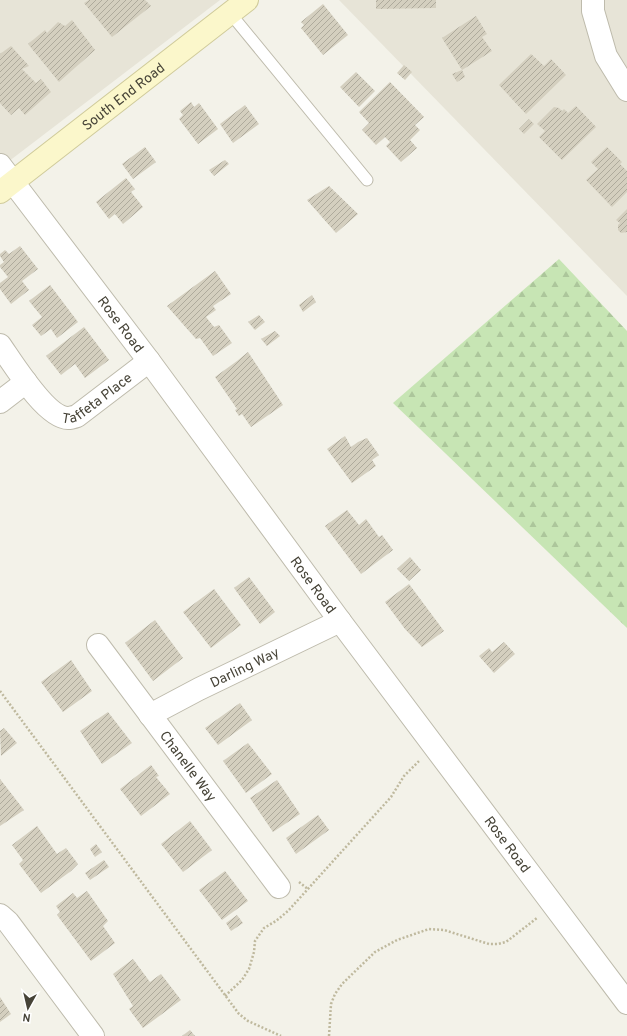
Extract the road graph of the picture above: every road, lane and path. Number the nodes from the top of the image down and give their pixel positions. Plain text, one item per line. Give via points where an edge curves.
1 (247, 0) edge
2 (593, 0) edge
3 (230, 13) junction
4 (627, 90) edge
5 (4, 180) edge
6 (367, 180) dead end
7 (0, 345) edge
8 (149, 361) junction
9 (26, 382) junction
10 (0, 402) edge
11 (340, 621) junction
12 (98, 645) dead end
13 (0, 691) edge
14 (150, 715) junction
15 (436, 748) junction
16 (279, 887) dead end
17 (553, 905) junction
18 (0, 915) edge
19 (225, 996) junction
20 (627, 1003) edge
21 (93, 1036) edge
22 (281, 1036) edge
23 (329, 1036) edge

1 - 3 main road, South End Road
2 - 4 street via 593,11 606,56
3 - 5 main road, South End Road
3 - 6 lane
5 - 8 street, Rose Road
7 - 9 street, Taffeta Place
8 - 9 street, Taffeta Place via 77,416 67,418 46,406
8 - 11 street, Rose Road
9 - 10 street
11 - 14 street, Darling Way via 199,688
11 - 15 street, Rose Road
12 - 14 street, Chanelle Way
13 - 19 path
14 - 16 street, Chanelle Way
15 - 17 street, Rose Road
15 - 19 path via 411,768 391,797 288,911 264,928 255,941 249,969 242,980
17 - 20 street, Rose Road
17 - 23 path via 506,942 489,944 444,930 429,929 397,940 375,952 335,994 331,1004
18 - 21 street via 8,922
19 - 22 path via 248,1021

